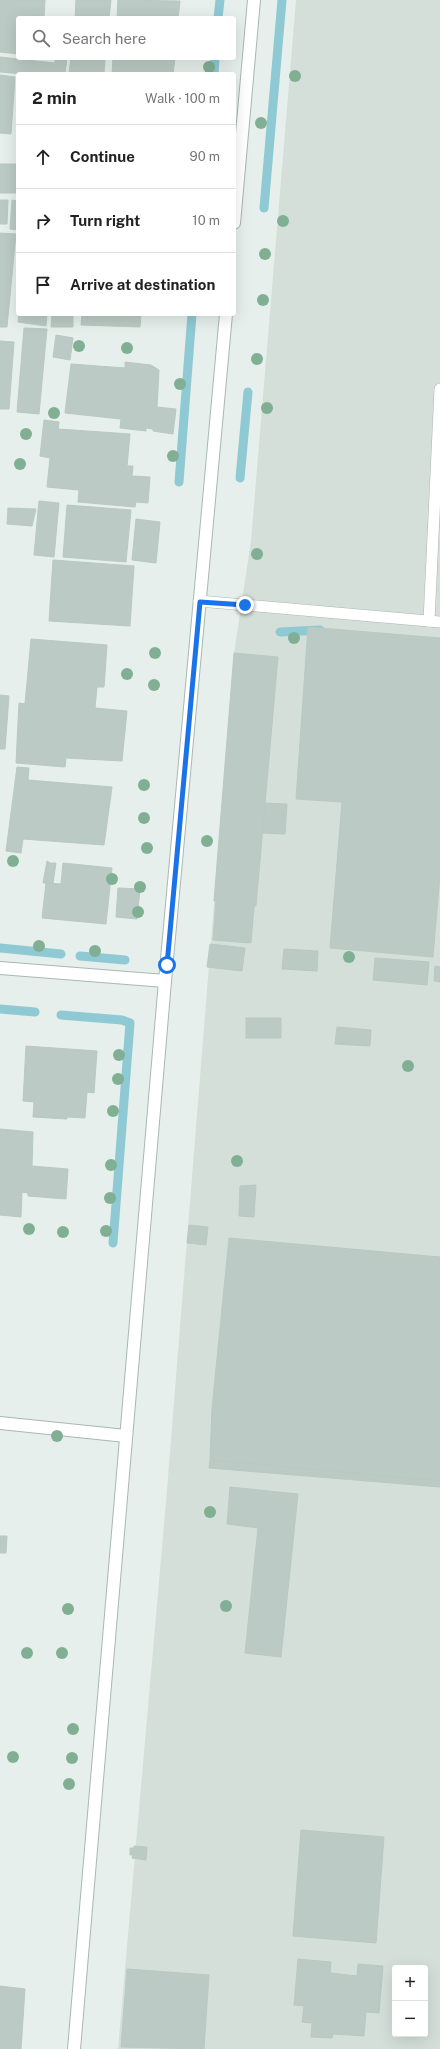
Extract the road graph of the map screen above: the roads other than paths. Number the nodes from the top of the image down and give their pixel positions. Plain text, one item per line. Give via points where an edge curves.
1 (254, 0) edge
2 (236, 201) edge
3 (226, 316) edge
4 (440, 389) edge
5 (200, 602) junction
6 (434, 622) edge
7 (0, 968) edge
8 (165, 981) junction
9 (0, 1423) edge
10 (126, 1436) junction
11 (74, 2049) edge

1 - 2 street
3 - 5 street
4 - 6 lane
5 - 6 lane
5 - 8 street
7 - 8 street
8 - 10 street
9 - 10 street
10 - 11 street

